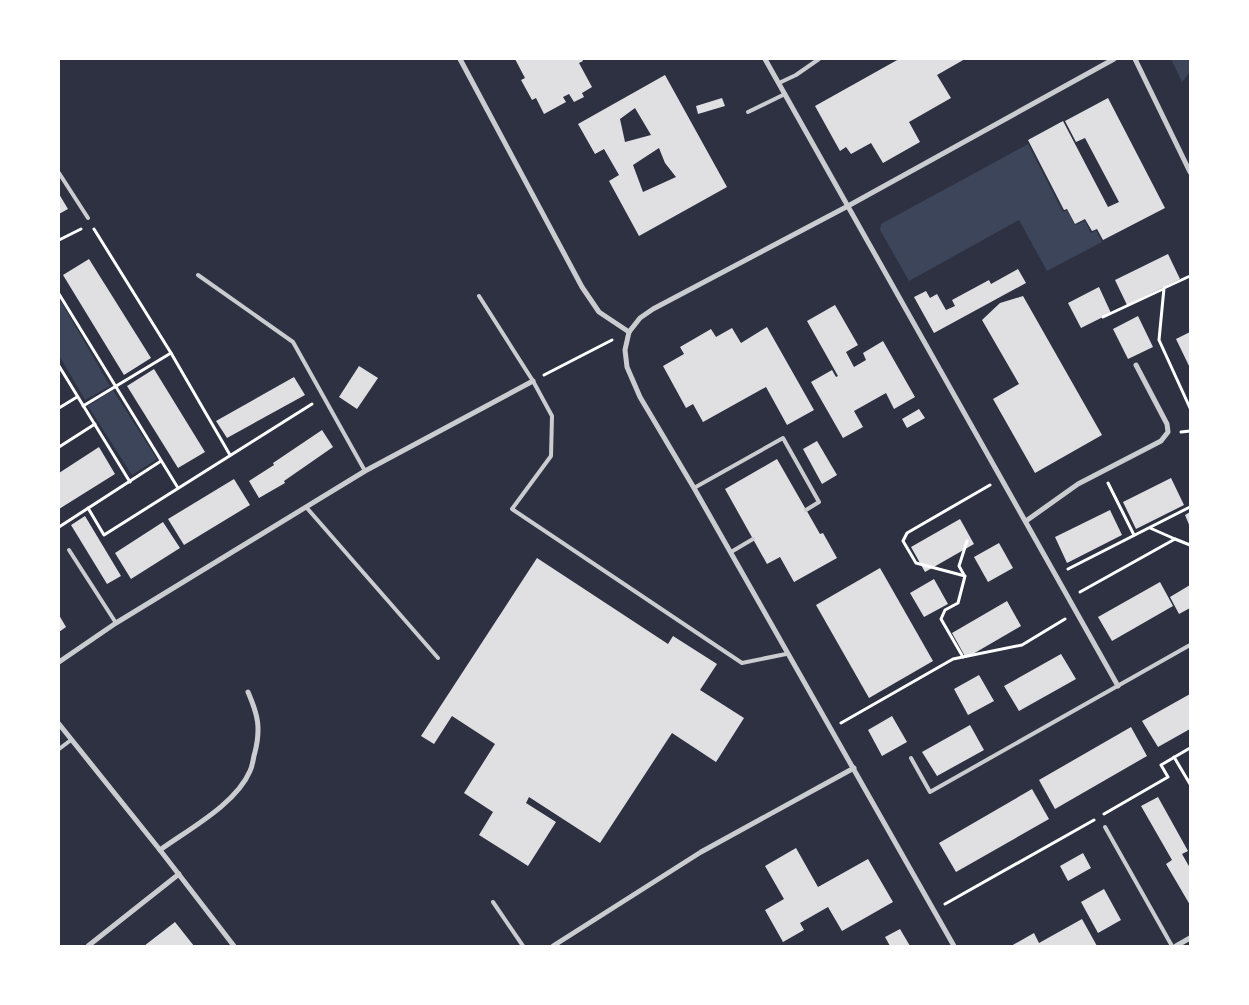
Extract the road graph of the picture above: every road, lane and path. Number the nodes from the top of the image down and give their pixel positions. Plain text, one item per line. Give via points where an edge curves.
1 (460, 59) edge
2 (765, 59) edge
3 (819, 59) edge
4 (1114, 59) edge
5 (1135, 59) edge
6 (779, 83) junction
7 (785, 94) junction
8 (748, 112) dead end
9 (1190, 172) edge
10 (59, 173) edge
11 (848, 206) junction
12 (88, 218) joint
13 (91, 224) junction
14 (59, 240) edge
15 (198, 275) dead end
16 (1190, 276) edge
17 (1164, 288) junction
18 (59, 294) edge
19 (479, 296) dead end
20 (1103, 317) dead end
21 (628, 332) junction
22 (171, 353) junction
23 (1136, 365) dead end
24 (59, 366) edge
25 (533, 381) junction
26 (115, 386) junction
27 (77, 397) junction
28 (324, 397) junction
29 (84, 406) junction
30 (59, 408) edge
31 (1190, 408) edge
32 (95, 424) junction
33 (59, 447) edge
34 (230, 455) junction
35 (161, 461) junction
36 (366, 471) junction
37 (1102, 471) junction
38 (1001, 479) junction
39 (130, 482) junction
40 (178, 488) junction
41 (694, 488) junction
42 (306, 506) junction
43 (1190, 507) edge
44 (88, 508) junction
45 (806, 510) dead end
46 (1026, 521) junction
47 (59, 527) edge
48 (1150, 528) junction
49 (1134, 535) junction
50 (753, 539) dead end
51 (1175, 539) junction
52 (968, 541) dead end
53 (1190, 545) edge
54 (69, 550) dead end
55 (731, 552) junction
56 (1056, 575) junction
57 (965, 576) junction
58 (1068, 598) junction
59 (1076, 612) junction
60 (116, 623) junction
61 (1190, 645) edge
62 (786, 654) junction
63 (963, 657) junction
64 (438, 658) dead end
65 (59, 662) edge
66 (1118, 686) junction
67 (248, 692) dead end
68 (59, 724) edge
69 (830, 729) junction
70 (71, 740) junction
71 (1190, 748) edge
72 (59, 749) edge
73 (1174, 757) junction
74 (911, 758) dead end
75 (854, 768) junction
76 (1190, 784) edge
77 (1105, 827) dead end
78 (160, 850) junction
79 (179, 874) junction
80 (493, 902) dead end
81 (934, 911) junction
82 (1190, 938) edge
83 (88, 946) edge
84 (234, 946) edge
85 (523, 946) edge
86 (553, 946) edge
87 (954, 946) edge
88 (1174, 946) edge

1 - 21 street via 582,287 599,312
2 - 6 street
3 - 6 lane
4 - 11 street
5 - 9 street
6 - 7 street
7 - 8 lane
7 - 11 street
10 - 12 lane
11 - 21 street via 653,309
11 - 38 street
12 - 13 path
13 - 14 path
13 - 22 path
15 - 28 lane via 293,342
16 - 17 path
17 - 20 path
17 - 31 path via 1159,340
18 - 26 path
19 - 25 lane
21 - 25 path
21 - 41 street via 626,367
22 - 26 path
22 - 34 path
23 - 37 street via 1167,424 1168,432 1161,442
24 - 27 path
25 - 36 street
25 - 62 lane via 552,416 551,456 512,509 742,663
26 - 29 path
26 - 35 path
27 - 29 path
27 - 30 path
28 - 34 path
28 - 36 lane
29 - 32 path
32 - 33 path
32 - 39 path
34 - 40 path
35 - 39 path
35 - 40 path
36 - 42 street
37 - 46 street
37 - 49 path
38 - 46 street
38 - 57 path via 907,533 903,541 916,563
39 - 44 path
40 - 44 path via 104,535
41 - 45 lane via 783,438 819,502
41 - 55 street
42 - 60 street
42 - 64 lane
43 - 48 path
44 - 47 path
46 - 56 street
48 - 49 path
48 - 51 path
49 - 56 path
50 - 55 lane
51 - 53 path
51 - 58 path
52 - 57 path via 959,566
54 - 60 lane
55 - 62 street
56 - 58 street
57 - 63 path via 958,603 945,610 941,619
58 - 59 street
59 - 63 path via 1022,645
59 - 66 street
60 - 65 street
61 - 66 lane
62 - 69 street
63 - 69 path via 953,659
66 - 74 lane via 930,792
67 - 78 street via 256,710 259,733 250,771 227,801
68 - 70 street
69 - 75 street
70 - 72 lane
70 - 78 street
71 - 73 path
73 - 76 path
73 - 81 path via 1161,765 1168,777
75 - 81 street
75 - 86 street via 701,852
77 - 88 lane
78 - 79 street
79 - 83 street
79 - 84 street
80 - 85 lane
81 - 87 street
82 - 88 street

